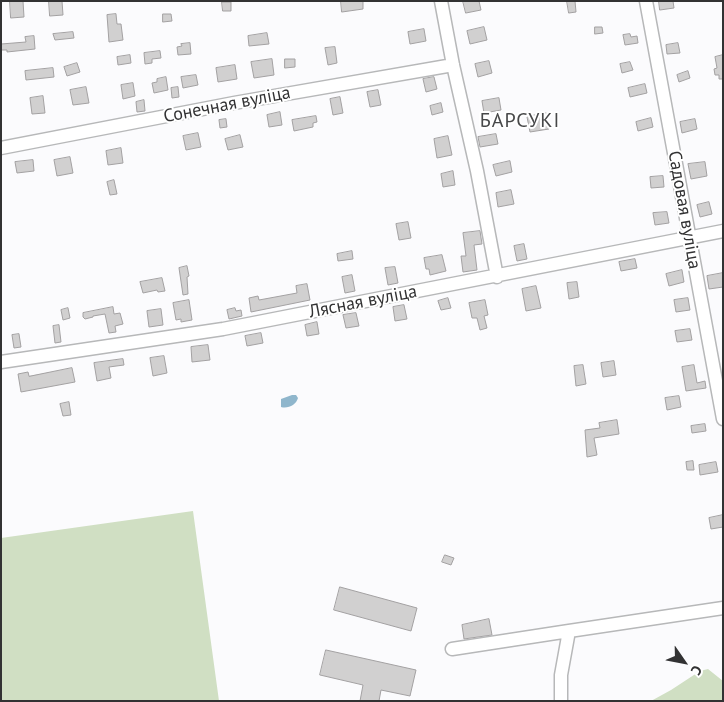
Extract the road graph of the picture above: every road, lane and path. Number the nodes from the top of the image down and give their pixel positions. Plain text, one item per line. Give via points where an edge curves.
1 (441, 1) edge
2 (646, 1) edge
3 (453, 64) junction
4 (1, 148) edge
5 (723, 231) edge
6 (689, 238) junction
7 (497, 277) junction
8 (1, 362) edge
9 (723, 419) edge
10 (723, 608) edge
11 (569, 631) junction
12 (452, 649) dead end
13 (561, 701) edge

1 - 3 street
2 - 6 street, Садовая вуліца
3 - 4 street, Сонечная вуліца
3 - 7 street
5 - 6 street, Лясная вуліца
6 - 7 street, Лясная вуліца
6 - 9 street, Садовая вуліца
7 - 8 street, Лясная вуліца via 223,329
10 - 11 street
11 - 12 street
11 - 13 street via 561,674

